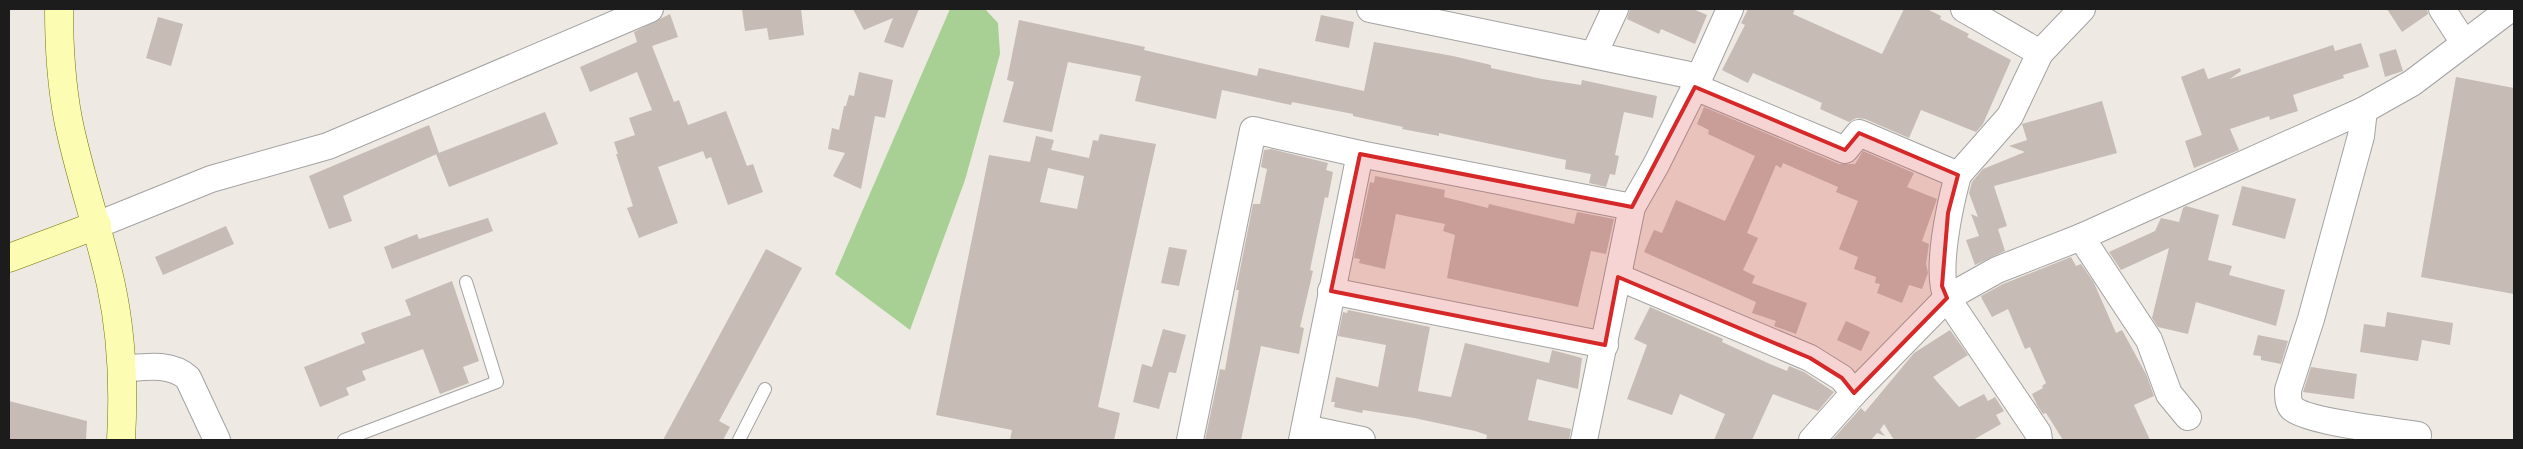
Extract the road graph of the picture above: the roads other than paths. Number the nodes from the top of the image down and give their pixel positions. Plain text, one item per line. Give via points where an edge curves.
1 (59, 9) edge
2 (650, 9) edge
3 (1370, 9) edge
4 (1615, 9) edge
5 (1730, 9) edge
6 (1964, 9) edge
7 (2082, 9) edge
8 (2442, 9) edge
9 (2510, 9) edge
10 (1408, 12) edge
11 (2464, 43) junction
12 (2040, 53) junction
13 (1594, 54) junction
14 (1697, 82) junction
15 (2364, 110) junction
16 (1360, 154) junction
17 (1958, 176) junction
18 (1632, 207) junction
19 (97, 225) junction
20 (2081, 237) junction
21 (9, 258) edge
22 (1618, 277) junction
23 (466, 282) dead end
24 (1331, 290) junction
25 (1948, 298) junction
26 (1605, 345) junction
27 (122, 369) junction
28 (765, 390) dead end
29 (1854, 393) junction
30 (2188, 416) dead end
31 (1303, 434) edge
32 (2418, 435) dead end
33 (121, 440) edge
34 (217, 440) edge
35 (344, 440) edge
36 (739, 440) edge
37 (1190, 440) edge
38 (1362, 440) edge
39 (1584, 440) edge
40 (1812, 440) edge
41 (2038, 440) edge

1 - 19 street via 59,54 68,119
2 - 19 street via 328,146 211,179
3 - 10 street
4 - 13 street
5 - 14 street
6 - 12 street
7 - 12 street
8 - 11 street
9 - 11 street
10 - 13 street
11 - 15 street via 2412,83
12 - 17 street via 2010,116
13 - 14 street
14 - 17 street via 1845,150 1858,133
14 - 18 street
15 - 20 street
15 - 32 street via 2361,136 2288,398 2290,407 2297,412
16 - 18 street
16 - 24 street
16 - 37 street via 1253,130
17 - 25 street via 1948,213 1942,286
18 - 22 street
19 - 21 street
19 - 27 street via 112,286
20 - 25 street via 1997,270
20 - 30 street via 2149,340 2169,394
22 - 26 street
22 - 29 street via 1810,358 1842,378
23 - 35 lane via 497,382
24 - 26 street
24 - 31 street
25 - 29 street
25 - 41 street via 2038,433
26 - 39 street
27 - 33 street
27 - 34 street via 152,367 180,371 188,378
28 - 36 lane
29 - 40 street
31 - 38 street

